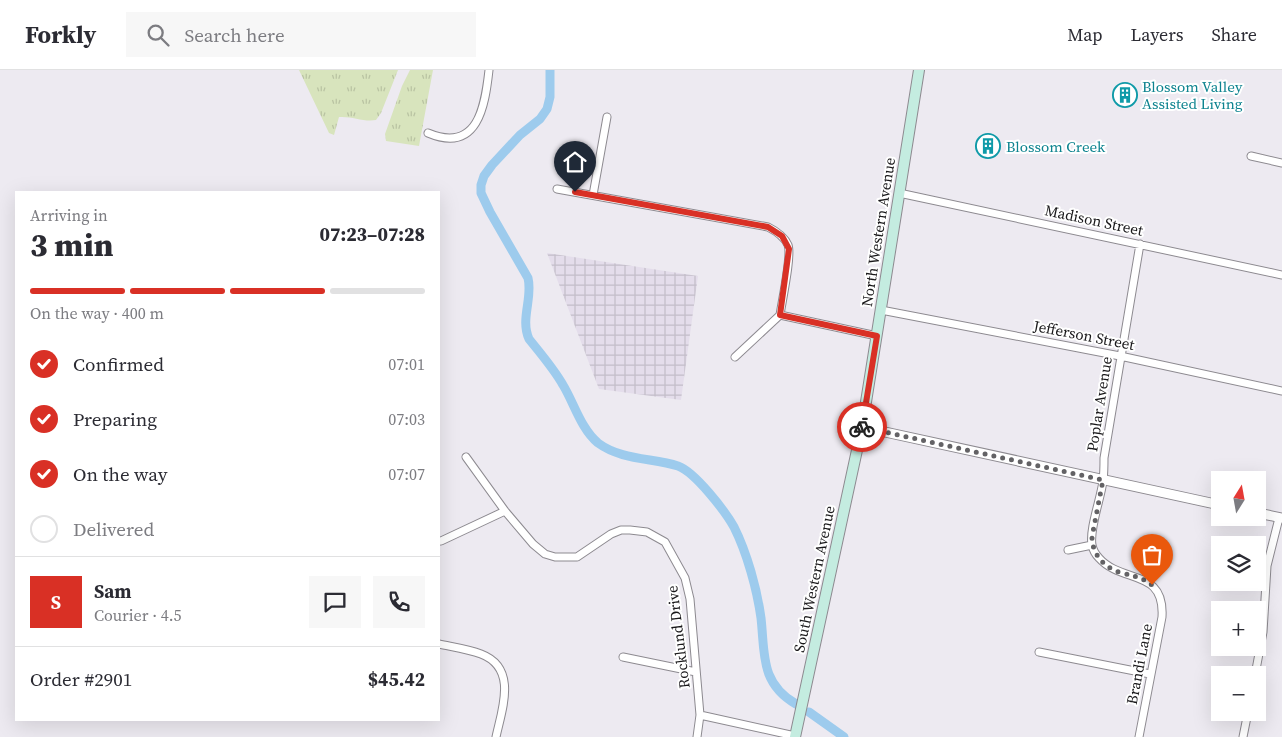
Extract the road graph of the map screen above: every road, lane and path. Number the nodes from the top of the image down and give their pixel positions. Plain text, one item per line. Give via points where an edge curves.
1 (490, 70) edge
2 (918, 70) edge
3 (607, 117) dead end
4 (428, 133) dead end
5 (1251, 156) dead end
6 (1282, 163) edge
7 (557, 189) dead end
8 (899, 193) junction
9 (593, 195) junction
10 (1140, 244) junction
11 (1282, 276) edge
12 (881, 310) junction
13 (780, 315) junction
14 (877, 336) junction
15 (1120, 356) junction
16 (735, 357) dead end
17 (1282, 391) edge
18 (862, 427) junction
19 (466, 457) dead end
20 (1103, 480) junction
21 (1211, 503) edge
22 (505, 511) junction
23 (1266, 515) edge
24 (1281, 518) edge
25 (442, 541) dead end
26 (1092, 545) junction
27 (1068, 550) dead end
28 (440, 644) edge
29 (1039, 652) dead end
30 (623, 657) dead end
31 (1257, 666) edge
32 (696, 672) junction
33 (1150, 674) junction
34 (700, 715) junction
35 (1246, 721) edge
36 (795, 736) edge
37 (496, 737) edge
38 (697, 737) edge
39 (1139, 737) edge
40 (1243, 737) edge

1 - 4 street via 484,107 470,132 451,138
2 - 8 main road, North Western Avenue
3 - 9 street
5 - 6 street
7 - 9 street
8 - 10 street, Madison Street
8 - 12 main road, North Western Avenue
9 - 13 street via 774,230 782,236 789,249
10 - 11 street, Madison Street
10 - 15 street, Poplar Avenue
12 - 14 main road, North Western Avenue
12 - 15 street, Jefferson Street
13 - 14 street
13 - 16 street
14 - 18 main road, North Western Avenue
15 - 17 street, Jefferson Street
15 - 20 street, Poplar Avenue
18 - 20 street
18 - 36 main road, South Western Avenue
19 - 22 street, Rocklund Drive
20 - 21 street
20 - 26 street
22 - 25 street
22 - 32 street, Rocklund Drive via 539,549 555,557 578,557 621,530 647,532 665,542 685,578 690,599
23 - 24 street
24 - 31 street via 1268,566
26 - 27 street
26 - 33 street, Brandi Lane via 1096,555 1107,566 1148,582 1161,598 1162,617
28 - 37 street via 482,654 501,671 505,690
29 - 33 street
30 - 32 street
32 - 34 street, Rocklund Drive
33 - 39 street, Brandi Lane
34 - 36 street
34 - 38 street, Rocklund Drive
35 - 40 street

